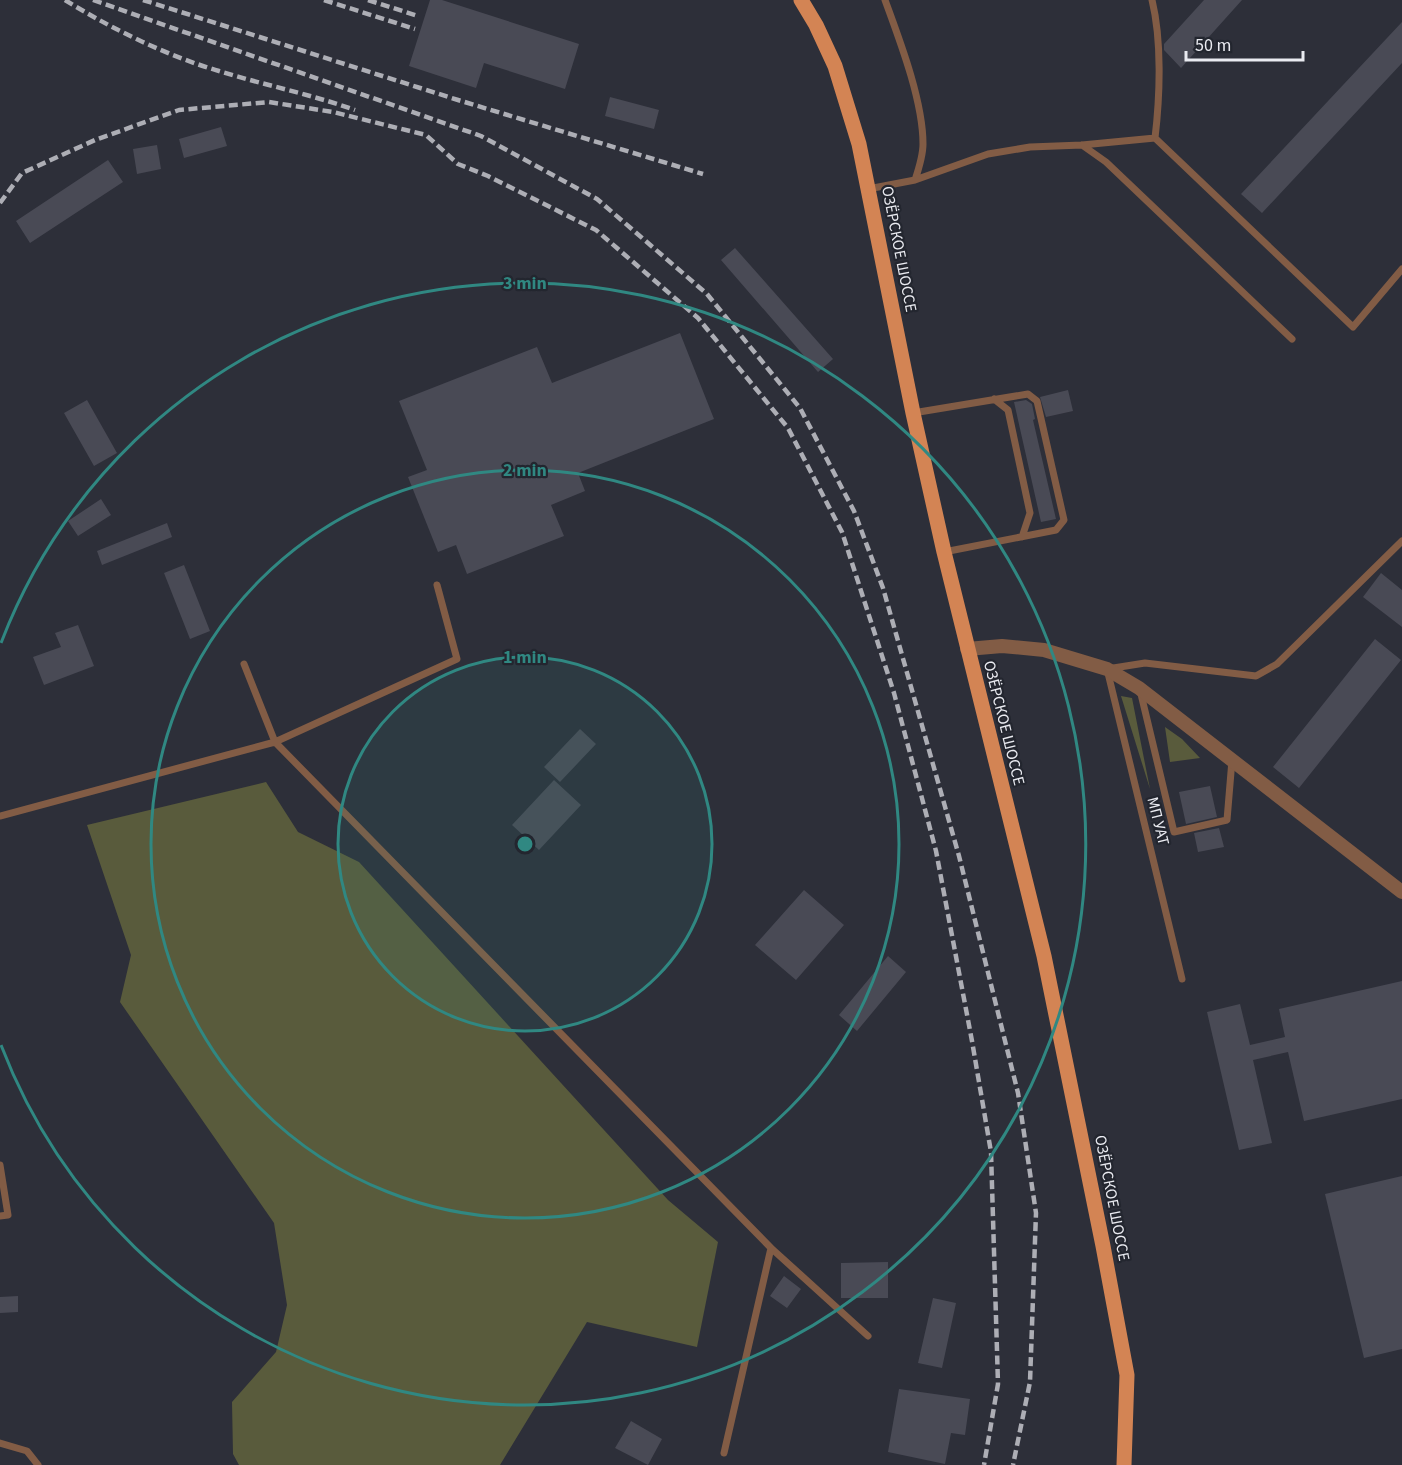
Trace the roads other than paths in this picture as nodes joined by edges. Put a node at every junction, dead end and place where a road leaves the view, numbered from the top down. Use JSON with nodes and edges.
{"nodes":[{"id":1,"x":801,"y":0,"type":"edge"},
{"id":2,"x":885,"y":0,"type":"edge"},
{"id":3,"x":1152,"y":0,"type":"edge"},
{"id":4,"x":1155,"y":138,"type":"junction"},
{"id":5,"x":1082,"y":145,"type":"junction"},
{"id":6,"x":915,"y":180,"type":"junction"},
{"id":7,"x":868,"y":189,"type":"junction"},
{"id":8,"x":1402,"y":269,"type":"edge"},
{"id":9,"x":1292,"y":339,"type":"dead end"},
{"id":10,"x":994,"y":399,"type":"junction"},
{"id":11,"x":913,"y":413,"type":"junction"},
{"id":12,"x":1022,"y":537,"type":"junction"},
{"id":13,"x":1402,"y":541,"type":"edge"},
{"id":14,"x":944,"y":552,"type":"junction"},
{"id":15,"x":437,"y":585,"type":"dead end"},
{"id":16,"x":967,"y":649,"type":"junction"},
{"id":17,"x":244,"y":664,"type":"dead end"},
{"id":18,"x":1107,"y":669,"type":"junction"},
{"id":19,"x":1139,"y":688,"type":"junction"},
{"id":20,"x":275,"y":742,"type":"junction"},
{"id":21,"x":1232,"y":760,"type":"junction"},
{"id":22,"x":0,"y":816,"type":"edge"},
{"id":23,"x":1402,"y":892,"type":"edge"},
{"id":24,"x":1182,"y":979,"type":"dead end"},
{"id":25,"x":0,"y":1165,"type":"edge"},
{"id":26,"x":0,"y":1216,"type":"edge"},
{"id":27,"x":771,"y":1248,"type":"junction"},
{"id":28,"x":868,"y":1336,"type":"dead end"},
{"id":29,"x":0,"y":1443,"type":"edge"},
{"id":30,"x":724,"y":1453,"type":"dead end"},
{"id":31,"x":38,"y":1465,"type":"edge"},
{"id":32,"x":1124,"y":1465,"type":"edge"}],
"edges":[{"from":1,"to":7,"type":"main road","name":"ОЗЁРСКОЕ ШОССЕ"},
{"from":2,"to":6,"type":"lane"},
{"from":3,"to":4,"type":"lane"},
{"from":4,"to":5,"type":"lane"},
{"from":4,"to":8,"type":"lane"},
{"from":5,"to":6,"type":"lane"},
{"from":5,"to":9,"type":"lane"},
{"from":6,"to":7,"type":"lane"},
{"from":7,"to":11,"type":"main road","name":"ОЗЁРСКОЕ ШОССЕ"},
{"from":10,"to":11,"type":"lane"},
{"from":10,"to":12,"type":"lane"},
{"from":10,"to":12,"type":"lane"},
{"from":11,"to":14,"type":"main road","name":"ОЗЁРСКОЕ ШОССЕ"},
{"from":12,"to":14,"type":"lane"},
{"from":13,"to":18,"type":"lane"},
{"from":14,"to":16,"type":"main road","name":"ОЗЁРСКОЕ ШОССЕ"},
{"from":15,"to":20,"type":"lane"},
{"from":16,"to":18,"type":"street"},
{"from":16,"to":32,"type":"main road","name":"ОЗЁРСКОЕ ШОССЕ"},
{"from":17,"to":20,"type":"lane"},
{"from":18,"to":19,"type":"street"},
{"from":18,"to":24,"type":"lane","name":"МП УАТ"},
{"from":19,"to":21,"type":"street"},
{"from":19,"to":21,"type":"lane"},
{"from":20,"to":22,"type":"lane"},
{"from":20,"to":27,"type":"lane"},
{"from":21,"to":23,"type":"street"},
{"from":25,"to":26,"type":"lane"},
{"from":27,"to":28,"type":"lane"},
{"from":27,"to":30,"type":"lane"},
{"from":29,"to":31,"type":"lane"}]}
